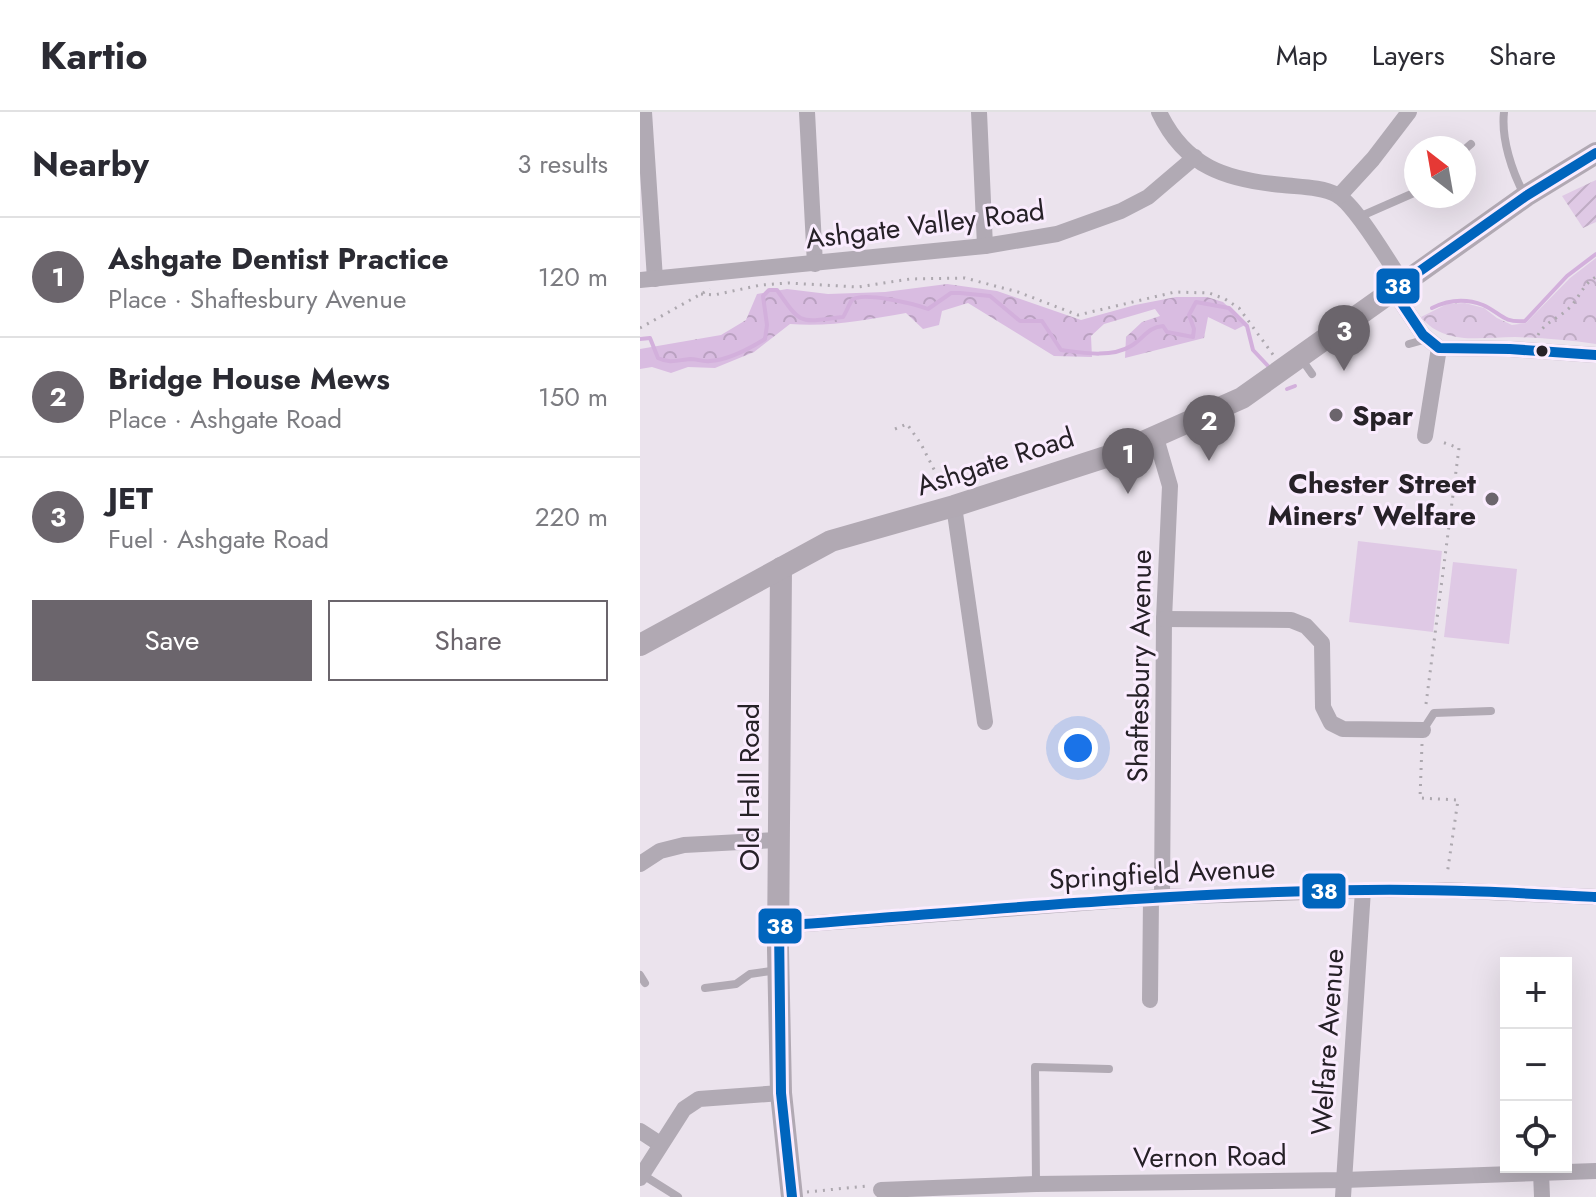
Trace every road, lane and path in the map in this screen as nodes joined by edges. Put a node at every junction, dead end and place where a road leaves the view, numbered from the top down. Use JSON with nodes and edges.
{"nodes":[{"id":1,"x":644,"y":112,"type":"edge"},
{"id":2,"x":807,"y":112,"type":"edge"},
{"id":3,"x":979,"y":112,"type":"edge"},
{"id":4,"x":1159,"y":112,"type":"edge"},
{"id":5,"x":1409,"y":112,"type":"edge"},
{"id":6,"x":1504,"y":112,"type":"edge"},
{"id":7,"x":1596,"y":153,"type":"edge"},
{"id":8,"x":1195,"y":157,"type":"junction"},
{"id":9,"x":1339,"y":196,"type":"junction"},
{"id":10,"x":1526,"y":196,"type":"junction"},
{"id":11,"x":1404,"y":197,"type":"edge"},
{"id":12,"x":1358,"y":217,"type":"junction"},
{"id":13,"x":985,"y":246,"type":"junction"},
{"id":14,"x":815,"y":264,"type":"junction"},
{"id":15,"x":1596,"y":277,"type":"edge"},
{"id":16,"x":648,"y":280,"type":"edge"},
{"id":17,"x":1398,"y":287,"type":"junction"},
{"id":18,"x":1346,"y":324,"type":"junction"},
{"id":19,"x":640,"y":328,"type":"edge"},
{"id":20,"x":1433,"y":343,"type":"junction"},
{"id":21,"x":1358,"y":344,"type":"dead end"},
{"id":22,"x":1409,"y":344,"type":"dead end"},
{"id":23,"x":1536,"y":350,"type":"junction"},
{"id":24,"x":1596,"y":355,"type":"edge"},
{"id":25,"x":1298,"y":366,"type":"junction"},
{"id":26,"x":895,"y":429,"type":"dead end"},
{"id":27,"x":1425,"y":436,"type":"joint"},
{"id":28,"x":1156,"y":438,"type":"junction"},
{"id":29,"x":954,"y":506,"type":"junction"},
{"id":30,"x":781,"y":568,"type":"junction"},
{"id":31,"x":1164,"y":619,"type":"junction"},
{"id":32,"x":640,"y":645,"type":"edge"},
{"id":33,"x":1491,"y":711,"type":"dead end"},
{"id":34,"x":985,"y":722,"type":"dead end"},
{"id":35,"x":1423,"y":730,"type":"junction"},
{"id":36,"x":777,"y":840,"type":"junction"},
{"id":37,"x":640,"y":864,"type":"edge"},
{"id":38,"x":1363,"y":890,"type":"junction"},
{"id":39,"x":1445,"y":890,"type":"junction"},
{"id":40,"x":1156,"y":897,"type":"junction"},
{"id":41,"x":1596,"y":897,"type":"edge"},
{"id":42,"x":779,"y":926,"type":"junction"},
{"id":43,"x":778,"y":970,"type":"junction"},
{"id":44,"x":705,"y":988,"type":"dead end"},
{"id":45,"x":1150,"y":1000,"type":"dead end"},
{"id":46,"x":1109,"y":1069,"type":"dead end"},
{"id":47,"x":781,"y":1093,"type":"junction"},
{"id":48,"x":640,"y":1131,"type":"edge"},
{"id":49,"x":660,"y":1144,"type":"junction"},
{"id":50,"x":1572,"y":1171,"type":"edge"},
{"id":51,"x":1596,"y":1171,"type":"edge"},
{"id":52,"x":1516,"y":1173,"type":"edge"},
{"id":53,"x":1541,"y":1173,"type":"edge"},
{"id":54,"x":641,"y":1176,"type":"edge"},
{"id":55,"x":1344,"y":1180,"type":"junction"},
{"id":56,"x":1036,"y":1184,"type":"junction"},
{"id":57,"x":881,"y":1190,"type":"joint"},
{"id":58,"x":1203,"y":1190,"type":"edge"},
{"id":59,"x":792,"y":1195,"type":"edge"},
{"id":60,"x":678,"y":1197,"type":"edge"},
{"id":61,"x":1343,"y":1197,"type":"edge"},
{"id":62,"x":1542,"y":1197,"type":"edge"}],
"edges":[{"from":1,"to":16,"type":"street"},
{"from":2,"to":14,"type":"street"},
{"from":3,"to":13,"type":"street"},
{"from":4,"to":8,"type":"street"},
{"from":5,"to":9,"type":"street"},
{"from":6,"to":10,"type":"lane"},
{"from":7,"to":10,"type":"street","name":"Ashgate Road"},
{"from":8,"to":9,"type":"street"},
{"from":8,"to":13,"type":"street","name":"Ashgate Valley Road"},
{"from":9,"to":12,"type":"street"},
{"from":10,"to":17,"type":"street","name":"Ashgate Road"},
{"from":11,"to":12,"type":"lane"},
{"from":12,"to":17,"type":"street"},
{"from":13,"to":14,"type":"street","name":"Ashgate Valley Road"},
{"from":14,"to":16,"type":"street","name":"Ashgate Valley Road"},
{"from":15,"to":23,"type":"path"},
{"from":17,"to":18,"type":"street","name":"Ashgate Road"},
{"from":17,"to":20,"type":"street"},
{"from":18,"to":21,"type":"lane"},
{"from":18,"to":25,"type":"street","name":"Ashgate Road"},
{"from":19,"to":25,"type":"path"},
{"from":20,"to":22,"type":"lane"},
{"from":20,"to":23,"type":"street"},
{"from":20,"to":27,"type":"street"},
{"from":23,"to":24,"type":"street"},
{"from":25,"to":28,"type":"street","name":"Ashgate Road"},
{"from":26,"to":29,"type":"path"},
{"from":27,"to":35,"type":"path"},
{"from":28,"to":29,"type":"street","name":"Ashgate Road"},
{"from":28,"to":31,"type":"street","name":"Shaftesbury Avenue"},
{"from":29,"to":30,"type":"street","name":"Ashgate Road"},
{"from":29,"to":34,"type":"street"},
{"from":30,"to":32,"type":"street","name":"Ashgate Road"},
{"from":30,"to":36,"type":"street","name":"Old Hall Road"},
{"from":31,"to":35,"type":"street"},
{"from":31,"to":40,"type":"street","name":"Shaftesbury Avenue"},
{"from":33,"to":35,"type":"lane"},
{"from":35,"to":39,"type":"path"},
{"from":36,"to":37,"type":"street"},
{"from":36,"to":42,"type":"street","name":"Old Hall Road"},
{"from":38,"to":39,"type":"street","name":"Springfield Avenue"},
{"from":38,"to":40,"type":"street","name":"Springfield Avenue"},
{"from":38,"to":55,"type":"street","name":"Welfare Avenue"},
{"from":39,"to":41,"type":"street","name":"Springfield Avenue"},
{"from":40,"to":42,"type":"street","name":"Springfield Avenue"},
{"from":40,"to":45,"type":"street","name":"Shaftesbury Avenue"},
{"from":42,"to":43,"type":"street","name":"Old Hall Road"},
{"from":43,"to":44,"type":"lane"},
{"from":43,"to":47,"type":"street","name":"Old Hall Road"},
{"from":46,"to":56,"type":"lane"},
{"from":47,"to":49,"type":"street"},
{"from":47,"to":59,"type":"street","name":"Old Hall Road"},
{"from":48,"to":49,"type":"street"},
{"from":49,"to":54,"type":"street"},
{"from":50,"to":51,"type":"street","name":"Vernon Road"},
{"from":52,"to":55,"type":"street","name":"Vernon Road"},
{"from":53,"to":62,"type":"street"},
{"from":54,"to":60,"type":"lane"},
{"from":55,"to":58,"type":"street","name":"Vernon Road"},
{"from":55,"to":61,"type":"street","name":"Welfare Avenue"},
{"from":56,"to":57,"type":"street","name":"Vernon Road"},
{"from":56,"to":58,"type":"street","name":"Vernon Road"},
{"from":57,"to":59,"type":"path"}]}
